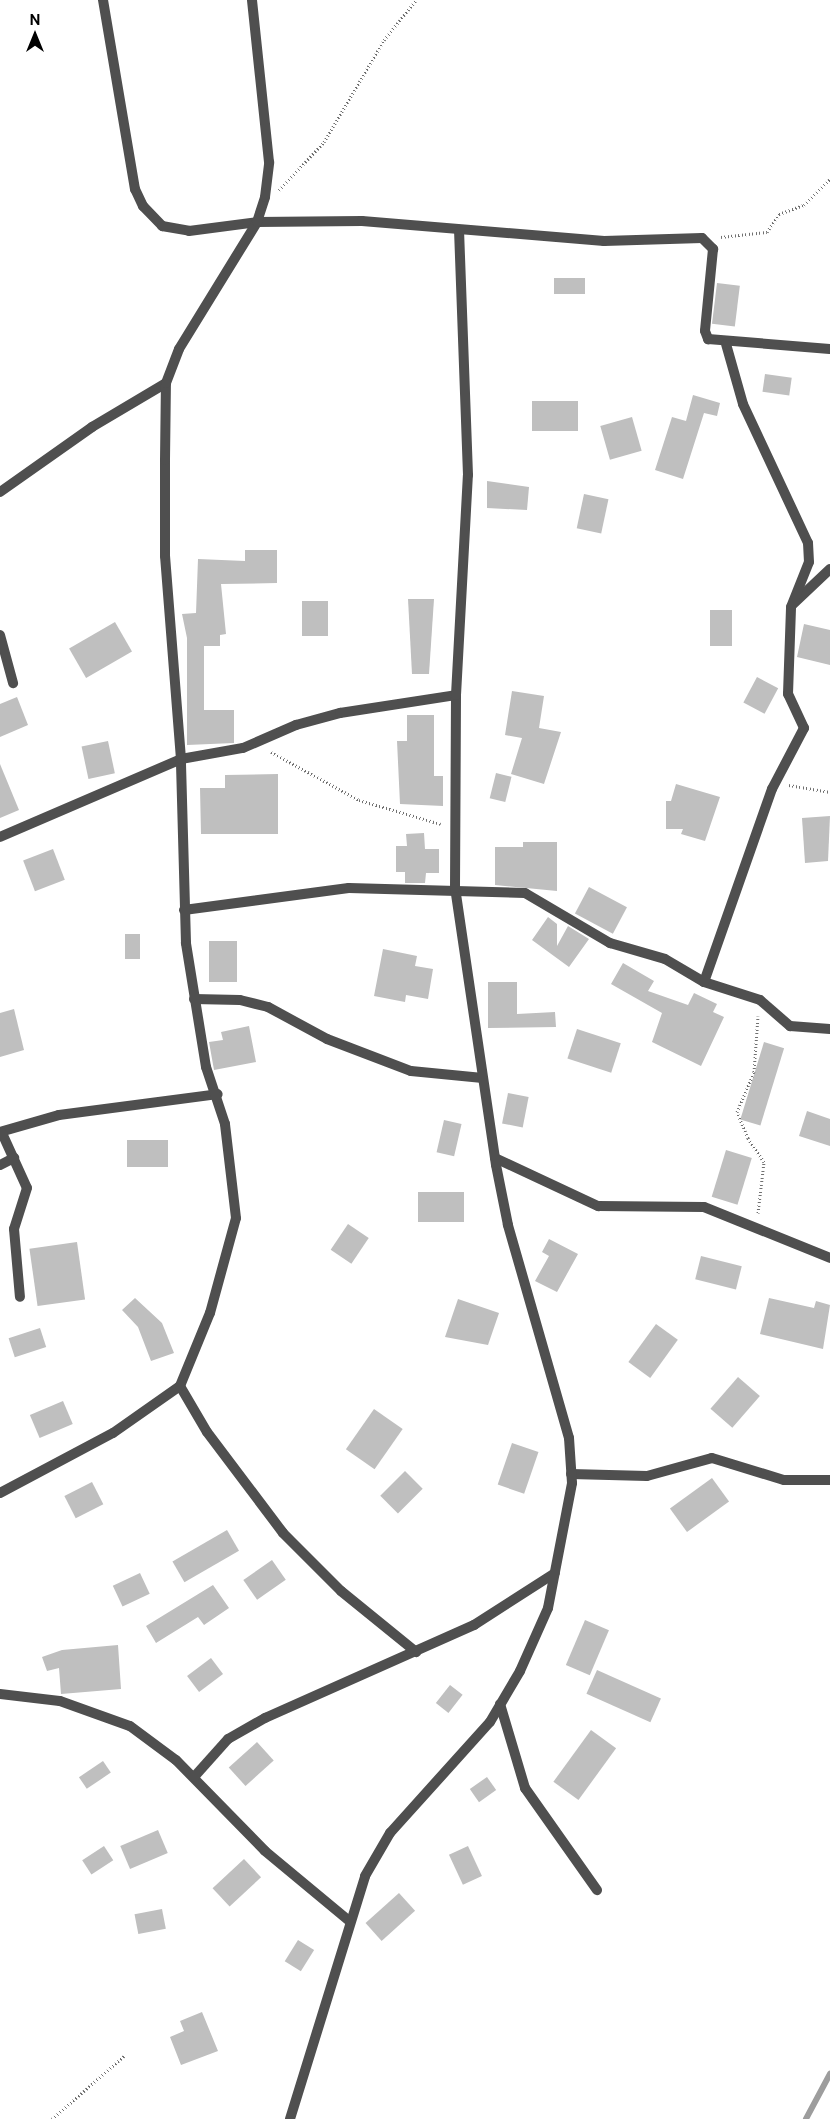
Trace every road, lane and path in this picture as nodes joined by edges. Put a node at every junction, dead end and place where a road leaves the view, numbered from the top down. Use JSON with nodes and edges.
{"nodes":[{"id":1,"x":103,"y":0,"type":"edge"},
{"id":2,"x":252,"y":0,"type":"edge"},
{"id":3,"x":416,"y":0,"type":"edge"},
{"id":4,"x":830,"y":179,"type":"edge"},
{"id":5,"x":265,"y":197,"type":"junction"},
{"id":6,"x":257,"y":222,"type":"junction"},
{"id":7,"x":459,"y":231,"type":"junction"},
{"id":8,"x":702,"y":238,"type":"junction"},
{"id":9,"x":726,"y":344,"type":"junction"},
{"id":10,"x":830,"y":349,"type":"edge"},
{"id":11,"x":166,"y":383,"type":"junction"},
{"id":12,"x":0,"y":492,"type":"edge"},
{"id":13,"x":830,"y":569,"type":"edge"},
{"id":14,"x":791,"y":607,"type":"junction"},
{"id":15,"x":0,"y":635,"type":"edge"},
{"id":16,"x":13,"y":683,"type":"dead end"},
{"id":17,"x":456,"y":695,"type":"junction"},
{"id":18,"x":243,"y":748,"type":"junction"},
{"id":19,"x":181,"y":759,"type":"junction"},
{"id":20,"x":776,"y":780,"type":"junction"},
{"id":21,"x":830,"y":792,"type":"edge"},
{"id":22,"x":455,"y":827,"type":"junction"},
{"id":23,"x":0,"y":837,"type":"edge"},
{"id":24,"x":455,"y":888,"type":"junction"},
{"id":25,"x":184,"y":910,"type":"junction"},
{"id":26,"x":704,"y":982,"type":"junction"},
{"id":27,"x":194,"y":999,"type":"junction"},
{"id":28,"x":760,"y":1000,"type":"junction"},
{"id":29,"x":830,"y":1029,"type":"edge"},
{"id":30,"x":483,"y":1078,"type":"junction"},
{"id":31,"x":218,"y":1094,"type":"junction"},
{"id":32,"x":1,"y":1133,"type":"edge"},
{"id":33,"x":14,"y":1158,"type":"junction"},
{"id":34,"x":495,"y":1158,"type":"junction"},
{"id":35,"x":0,"y":1164,"type":"edge"},
{"id":36,"x":755,"y":1229,"type":"junction"},
{"id":37,"x":830,"y":1258,"type":"edge"},
{"id":38,"x":20,"y":1297,"type":"dead end"},
{"id":39,"x":180,"y":1386,"type":"junction"},
{"id":40,"x":571,"y":1474,"type":"junction"},
{"id":41,"x":830,"y":1480,"type":"edge"},
{"id":42,"x":0,"y":1493,"type":"edge"},
{"id":43,"x":555,"y":1573,"type":"junction"},
{"id":44,"x":416,"y":1652,"type":"junction"},
{"id":45,"x":0,"y":1694,"type":"edge"},
{"id":46,"x":500,"y":1704,"type":"junction"},
{"id":47,"x":194,"y":1777,"type":"junction"},
{"id":48,"x":597,"y":1890,"type":"dead end"},
{"id":49,"x":348,"y":1920,"type":"junction"},
{"id":50,"x":125,"y":2055,"type":"dead end"},
{"id":51,"x":52,"y":2119,"type":"edge"},
{"id":52,"x":290,"y":2119,"type":"edge"}],
"edges":[{"from":1,"to":6,"type":"street"},
{"from":2,"to":5,"type":"street"},
{"from":3,"to":5,"type":"path"},
{"from":4,"to":8,"type":"path"},
{"from":5,"to":6,"type":"street"},
{"from":6,"to":7,"type":"street"},
{"from":6,"to":11,"type":"street"},
{"from":7,"to":8,"type":"street"},
{"from":7,"to":17,"type":"street"},
{"from":8,"to":9,"type":"street"},
{"from":9,"to":10,"type":"street"},
{"from":9,"to":14,"type":"street"},
{"from":11,"to":12,"type":"street"},
{"from":11,"to":19,"type":"street"},
{"from":13,"to":14,"type":"street"},
{"from":14,"to":20,"type":"street"},
{"from":15,"to":16,"type":"street"},
{"from":17,"to":18,"type":"street"},
{"from":17,"to":22,"type":"street"},
{"from":18,"to":19,"type":"street"},
{"from":18,"to":22,"type":"path"},
{"from":19,"to":23,"type":"street"},
{"from":19,"to":25,"type":"street"},
{"from":20,"to":21,"type":"path"},
{"from":20,"to":26,"type":"street"},
{"from":22,"to":24,"type":"street"},
{"from":24,"to":25,"type":"street"},
{"from":24,"to":26,"type":"street"},
{"from":24,"to":30,"type":"street"},
{"from":25,"to":27,"type":"street"},
{"from":26,"to":28,"type":"street"},
{"from":27,"to":30,"type":"street"},
{"from":27,"to":31,"type":"street"},
{"from":28,"to":29,"type":"street"},
{"from":28,"to":36,"type":"path"},
{"from":30,"to":34,"type":"street"},
{"from":31,"to":32,"type":"street"},
{"from":31,"to":39,"type":"street"},
{"from":32,"to":33,"type":"street"},
{"from":33,"to":35,"type":"street"},
{"from":33,"to":38,"type":"street"},
{"from":34,"to":36,"type":"street"},
{"from":34,"to":40,"type":"street"},
{"from":36,"to":37,"type":"street"},
{"from":39,"to":42,"type":"street"},
{"from":39,"to":44,"type":"street"},
{"from":40,"to":41,"type":"street"},
{"from":40,"to":43,"type":"street"},
{"from":43,"to":44,"type":"street"},
{"from":43,"to":46,"type":"street"},
{"from":44,"to":47,"type":"street"},
{"from":45,"to":47,"type":"street"},
{"from":46,"to":48,"type":"street"},
{"from":46,"to":49,"type":"street"},
{"from":47,"to":49,"type":"street"},
{"from":49,"to":52,"type":"street"},
{"from":50,"to":51,"type":"path"}]}
